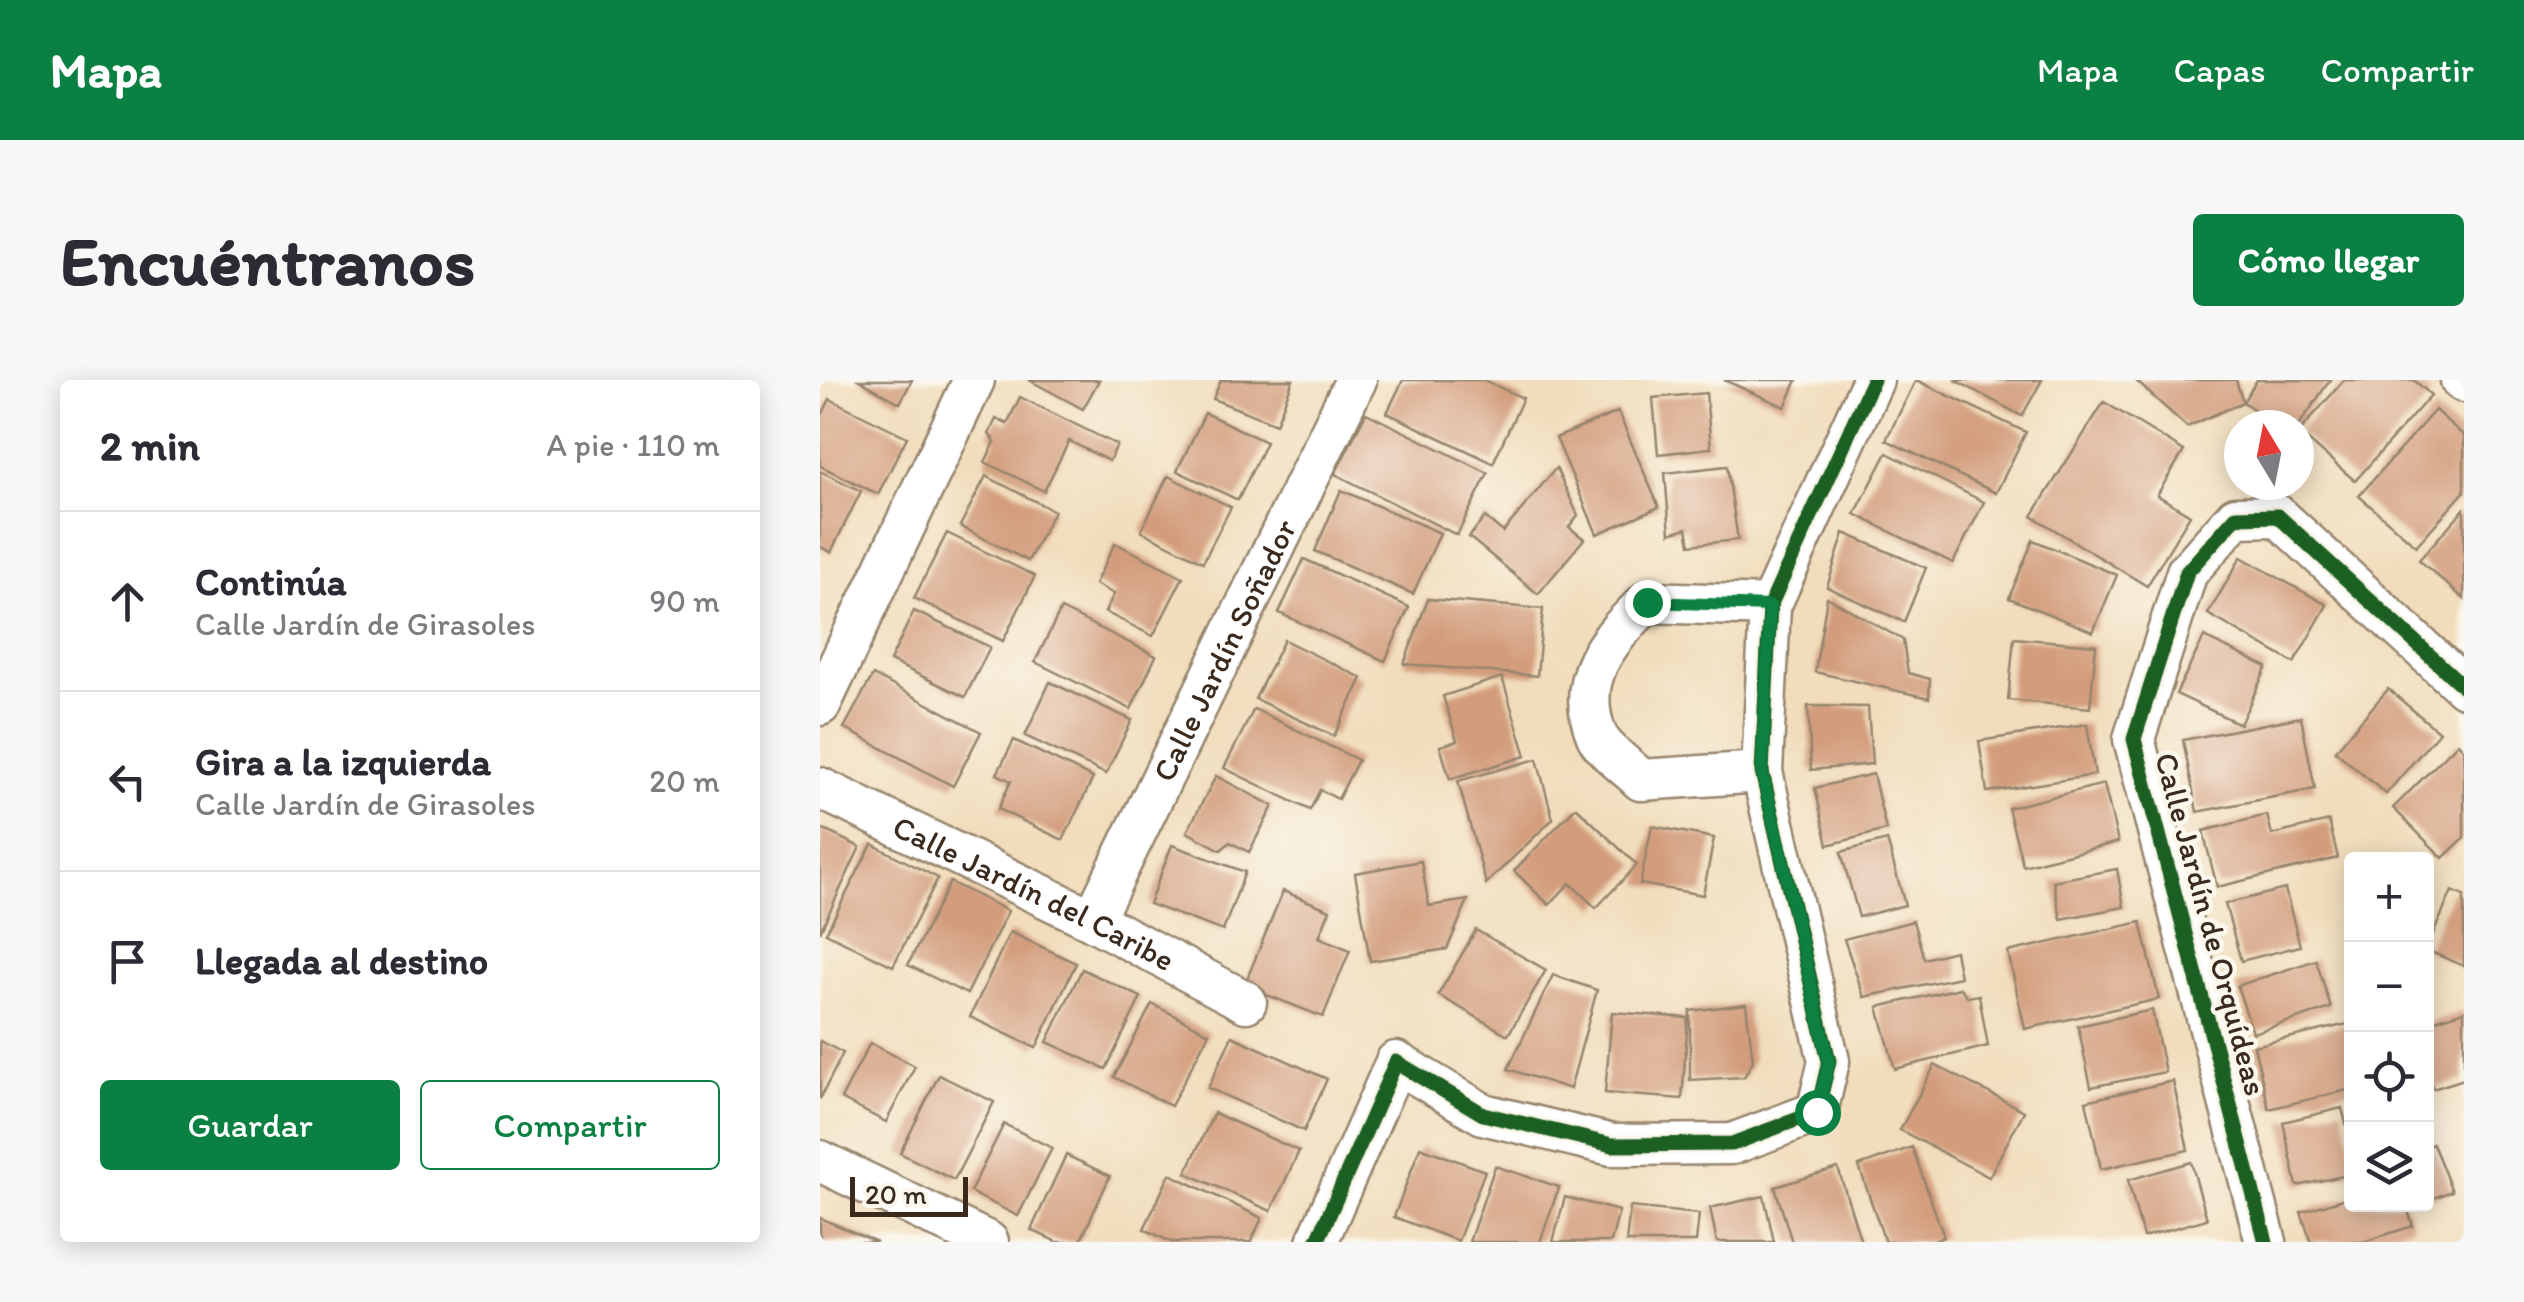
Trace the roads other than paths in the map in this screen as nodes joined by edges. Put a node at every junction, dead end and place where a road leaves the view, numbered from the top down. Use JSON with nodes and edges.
{"nodes":[{"id":1,"x":974,"y":380,"type":"edge"},
{"id":2,"x":1356,"y":380,"type":"edge"},
{"id":3,"x":1873,"y":380,"type":"edge"},
{"id":4,"x":1770,"y":606,"type":"junction"},
{"id":5,"x":2464,"y":687,"type":"edge"},
{"id":6,"x":820,"y":705,"type":"edge"},
{"id":7,"x":1762,"y":772,"type":"junction"},
{"id":8,"x":820,"y":788,"type":"edge"},
{"id":9,"x":1093,"y":920,"type":"junction"},
{"id":10,"x":1246,"y":1002,"type":"dead end"},
{"id":11,"x":820,"y":1160,"type":"edge"},
{"id":12,"x":933,"y":1230,"type":"edge"},
{"id":13,"x":988,"y":1242,"type":"edge"},
{"id":14,"x":1316,"y":1242,"type":"edge"},
{"id":15,"x":2266,"y":1242,"type":"edge"}],
"edges":[{"from":1,"to":6,"type":"street"},
{"from":2,"to":9,"type":"street","name":"Calle Jardín Soñador"},
{"from":3,"to":4,"type":"street"},
{"from":4,"to":7,"type":"street"},
{"from":4,"to":7,"type":"street"},
{"from":5,"to":15,"type":"street","name":"Calle Jardín de Orquídeas"},
{"from":7,"to":14,"type":"street"},
{"from":8,"to":9,"type":"street","name":"Calle Jardín del Caribe"},
{"from":9,"to":10,"type":"street","name":"Calle Jardín del Caribe"},
{"from":11,"to":12,"type":"street"},
{"from":12,"to":13,"type":"street"}]}
